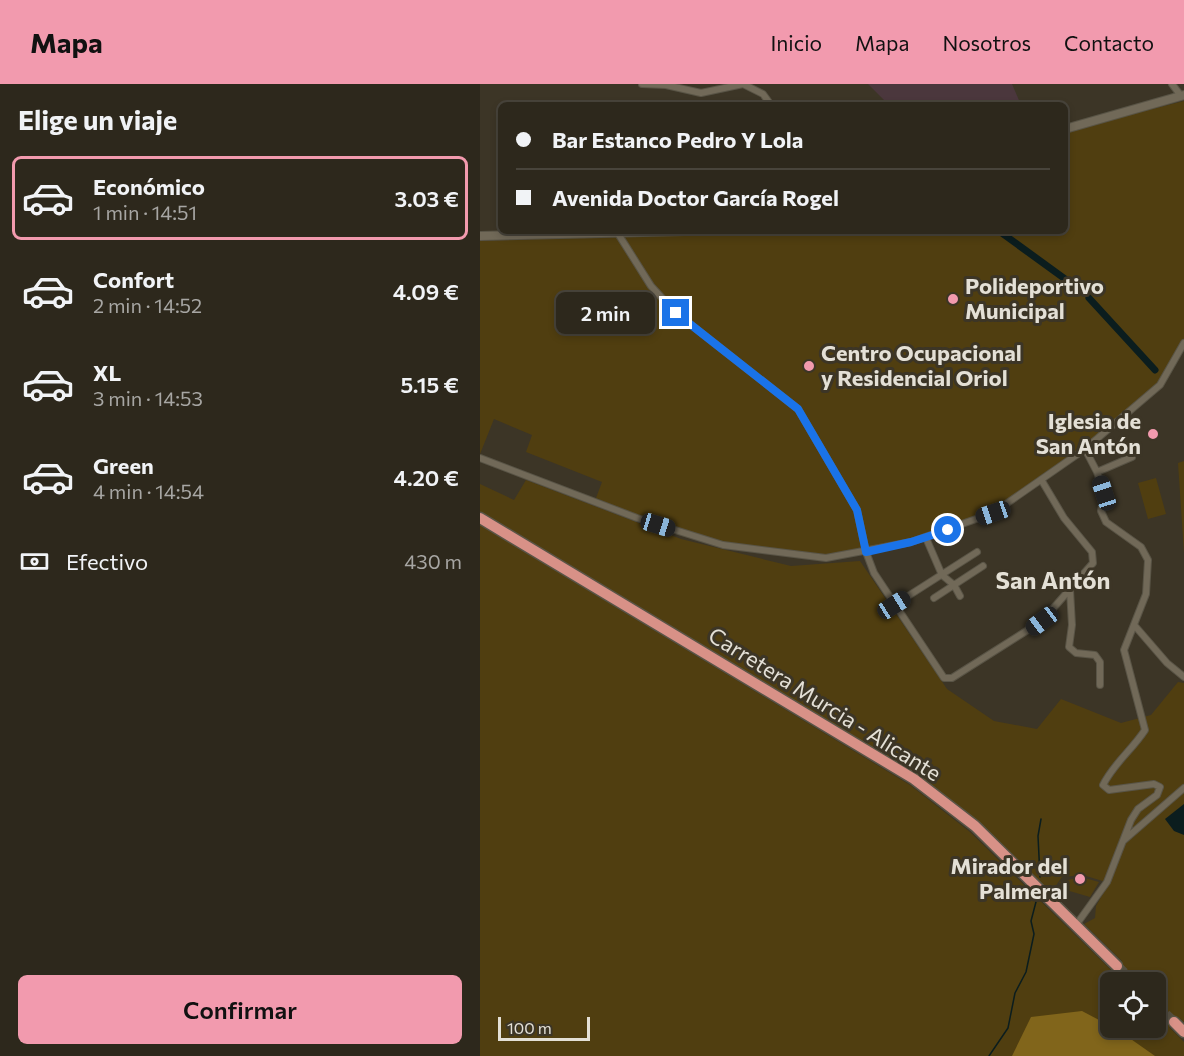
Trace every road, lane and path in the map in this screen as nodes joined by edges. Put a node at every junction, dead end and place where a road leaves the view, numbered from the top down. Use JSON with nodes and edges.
{"nodes":[{"id":1,"x":642,"y":84,"type":"edge"},
{"id":2,"x":1172,"y":84,"type":"edge"},
{"id":3,"x":1182,"y":95,"type":"edge"},
{"id":4,"x":769,"y":102,"type":"edge"},
{"id":5,"x":1068,"y":128,"type":"edge"},
{"id":6,"x":548,"y":234,"type":"edge"},
{"id":7,"x":618,"y":234,"type":"edge"},
{"id":8,"x":480,"y":236,"type":"edge"},
{"id":9,"x":1184,"y":343,"type":"edge"},
{"id":10,"x":1085,"y":449,"type":"junction"},
{"id":11,"x":1132,"y":457,"type":"dead end"},
{"id":12,"x":480,"y":458,"type":"edge"},
{"id":13,"x":1097,"y":472,"type":"junction"},
{"id":14,"x":1042,"y":481,"type":"junction"},
{"id":15,"x":480,"y":518,"type":"edge"},
{"id":16,"x":926,"y":538,"type":"junction"},
{"id":17,"x":866,"y":552,"type":"junction"},
{"id":18,"x":977,"y":552,"type":"dead end"},
{"id":19,"x":983,"y":566,"type":"dead end"},
{"id":20,"x":942,"y":575,"type":"junction"},
{"id":21,"x":954,"y":585,"type":"junction"},
{"id":22,"x":1070,"y":590,"type":"junction"},
{"id":23,"x":960,"y":596,"type":"dead end"},
{"id":24,"x":934,"y":597,"type":"dead end"},
{"id":25,"x":894,"y":605,"type":"junction"},
{"id":26,"x":1135,"y":626,"type":"junction"},
{"id":27,"x":1184,"y":677,"type":"edge"},
{"id":28,"x":1100,"y":685,"type":"dead end"},
{"id":29,"x":1184,"y":788,"type":"edge"},
{"id":30,"x":1123,"y":842,"type":"junction"},
{"id":31,"x":1076,"y":925,"type":"junction"},
{"id":32,"x":1117,"y":966,"type":"tunnel mouth"},
{"id":33,"x":1174,"y":1022,"type":"tunnel mouth"},
{"id":34,"x":1184,"y":1032,"type":"edge"}],
"edges":[{"from":1,"to":4,"type":"street"},
{"from":2,"to":3,"type":"street"},
{"from":3,"to":5,"type":"street"},
{"from":6,"to":8,"type":"street"},
{"from":7,"to":17,"type":"street"},
{"from":9,"to":10,"type":"street"},
{"from":10,"to":13,"type":"street"},
{"from":10,"to":14,"type":"street"},
{"from":11,"to":13,"type":"street"},
{"from":12,"to":17,"type":"street"},
{"from":13,"to":26,"type":"street"},
{"from":14,"to":16,"type":"street"},
{"from":14,"to":22,"type":"street"},
{"from":15,"to":31,"type":"highway","name":"Carretera Murcia - Alicante"},
{"from":16,"to":17,"type":"street"},
{"from":16,"to":20,"type":"street"},
{"from":17,"to":25,"type":"street"},
{"from":18,"to":20,"type":"street"},
{"from":19,"to":21,"type":"street"},
{"from":20,"to":21,"type":"street"},
{"from":20,"to":25,"type":"street"},
{"from":21,"to":23,"type":"street"},
{"from":21,"to":24,"type":"street"},
{"from":22,"to":25,"type":"street"},
{"from":22,"to":28,"type":"street"},
{"from":26,"to":27,"type":"street"},
{"from":26,"to":30,"type":"street"},
{"from":29,"to":30,"type":"street"},
{"from":30,"to":31,"type":"street"},
{"from":31,"to":32,"type":"highway","name":"Carretera Murcia - Alicante"},
{"from":33,"to":34,"type":"highway"}]}
